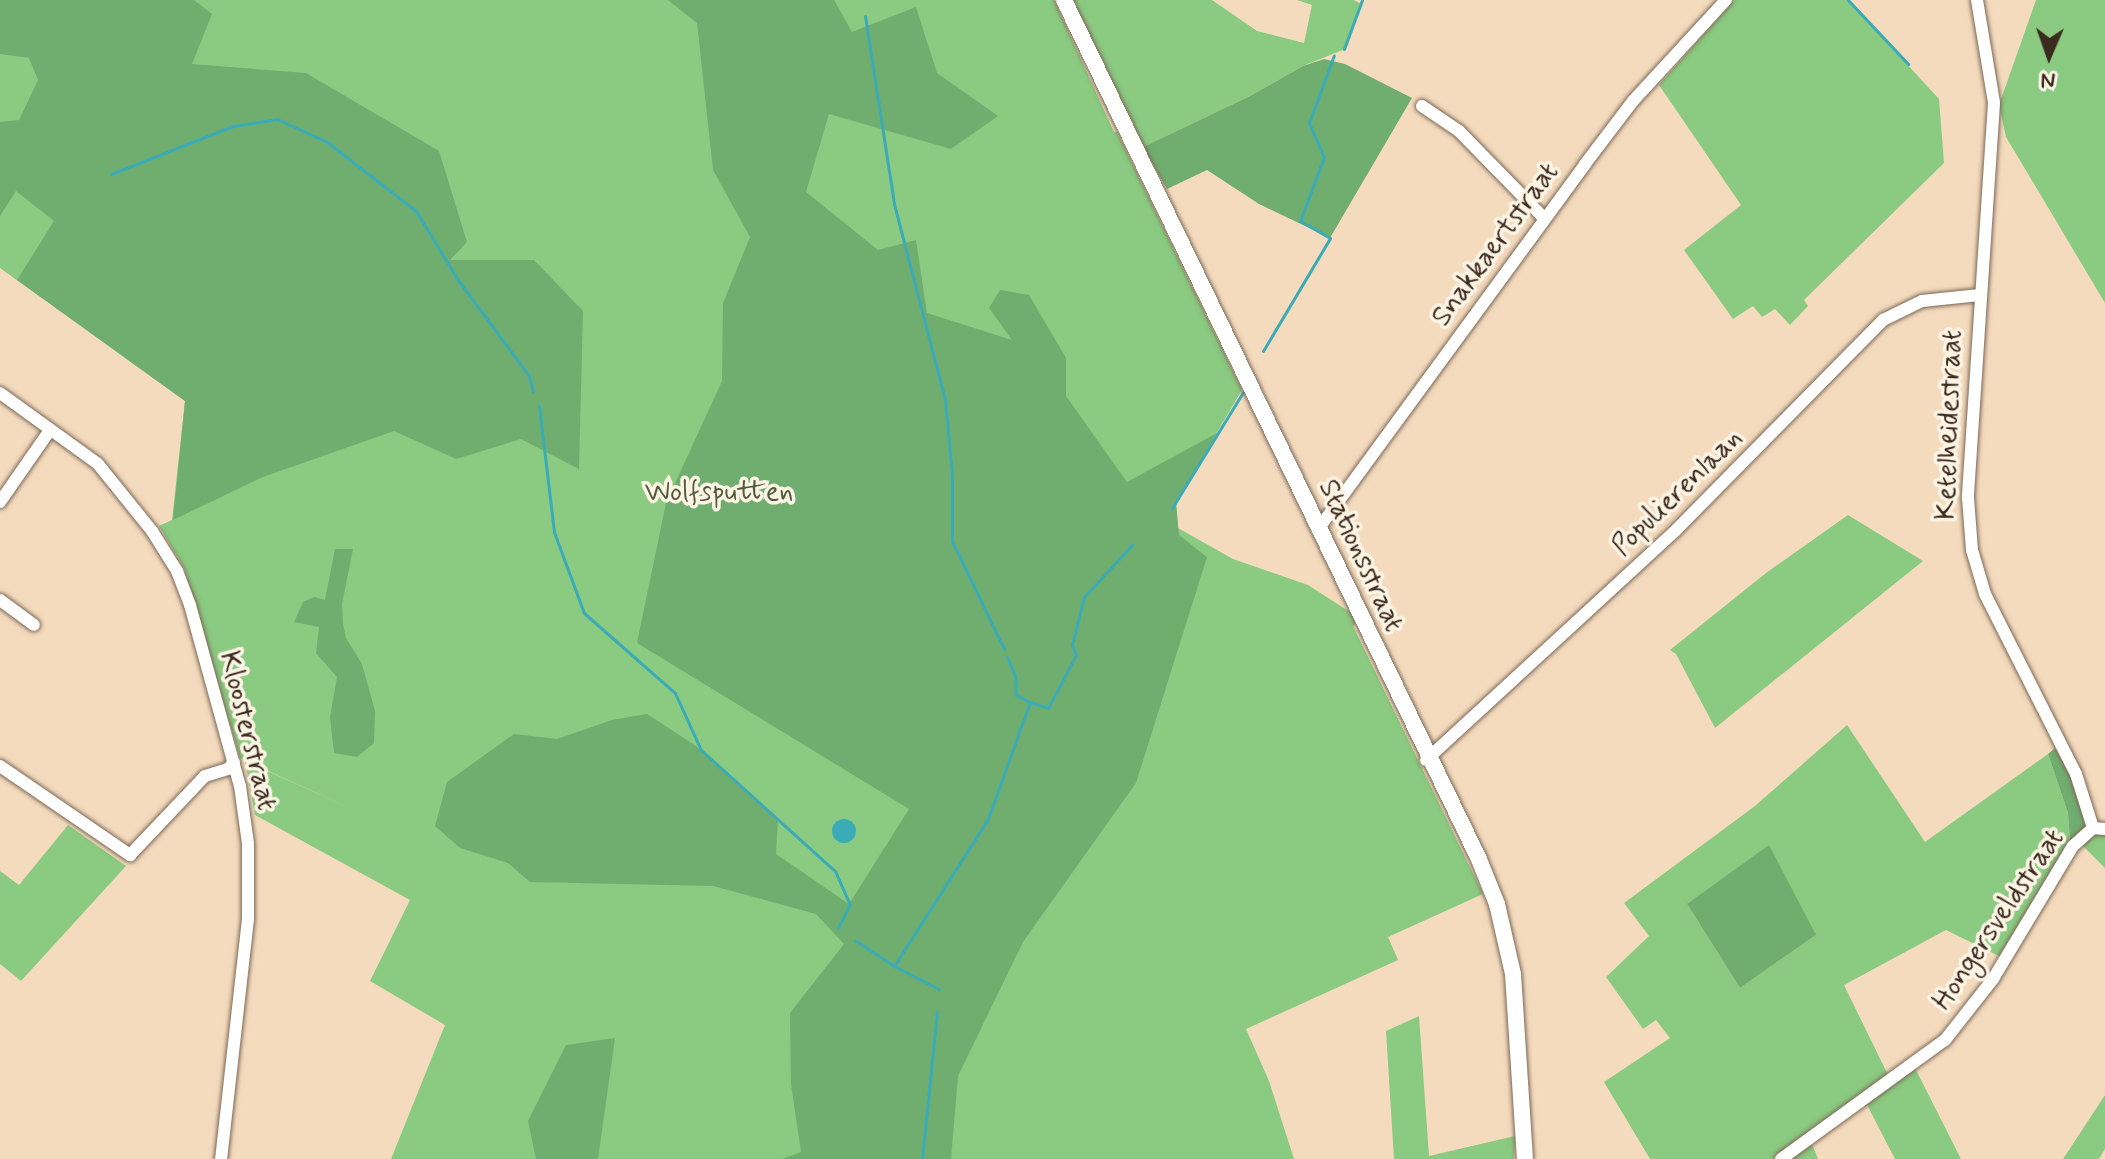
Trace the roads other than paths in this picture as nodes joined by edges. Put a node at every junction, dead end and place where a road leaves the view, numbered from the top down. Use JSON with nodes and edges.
{"nodes":[{"id":1,"x":1064,"y":0,"type":"edge"},
{"id":2,"x":1726,"y":0,"type":"edge"},
{"id":3,"x":1977,"y":0,"type":"edge"},
{"id":4,"x":1422,"y":106,"type":"dead end"},
{"id":5,"x":1545,"y":219,"type":"junction"},
{"id":6,"x":1980,"y":295,"type":"junction"},
{"id":7,"x":0,"y":393,"type":"edge"},
{"id":8,"x":50,"y":430,"type":"junction"},
{"id":9,"x":0,"y":502,"type":"edge"},
{"id":10,"x":1319,"y":528,"type":"junction"},
{"id":11,"x":0,"y":600,"type":"edge"},
{"id":12,"x":34,"y":625,"type":"dead end"},
{"id":13,"x":1426,"y":760,"type":"junction"},
{"id":14,"x":234,"y":762,"type":"junction"},
{"id":15,"x":0,"y":766,"type":"edge"},
{"id":16,"x":2099,"y":828,"type":"edge"},
{"id":17,"x":221,"y":1159,"type":"edge"},
{"id":18,"x":1525,"y":1159,"type":"edge"},
{"id":19,"x":1781,"y":1159,"type":"edge"}],
"edges":[{"from":1,"to":10,"type":"street","name":"Stationsstraat"},
{"from":2,"to":5,"type":"street","name":"Snakkaertstraat"},
{"from":3,"to":6,"type":"street","name":"Ketelheidestraat"},
{"from":4,"to":5,"type":"street"},
{"from":5,"to":10,"type":"street","name":"Snakkaertstraat"},
{"from":6,"to":13,"type":"street","name":"Populierenlaan"},
{"from":6,"to":16,"type":"street","name":"Ketelheidestraat"},
{"from":7,"to":8,"type":"street","name":"Kloosterstraat"},
{"from":8,"to":9,"type":"street"},
{"from":8,"to":14,"type":"street","name":"Kloosterstraat"},
{"from":10,"to":13,"type":"street","name":"Stationsstraat"},
{"from":11,"to":12,"type":"street"},
{"from":13,"to":18,"type":"street","name":"Stationsstraat"},
{"from":14,"to":15,"type":"street"},
{"from":14,"to":17,"type":"street","name":"Kloosterstraat"},
{"from":16,"to":19,"type":"street","name":"Hongersveldstraat"}]}
